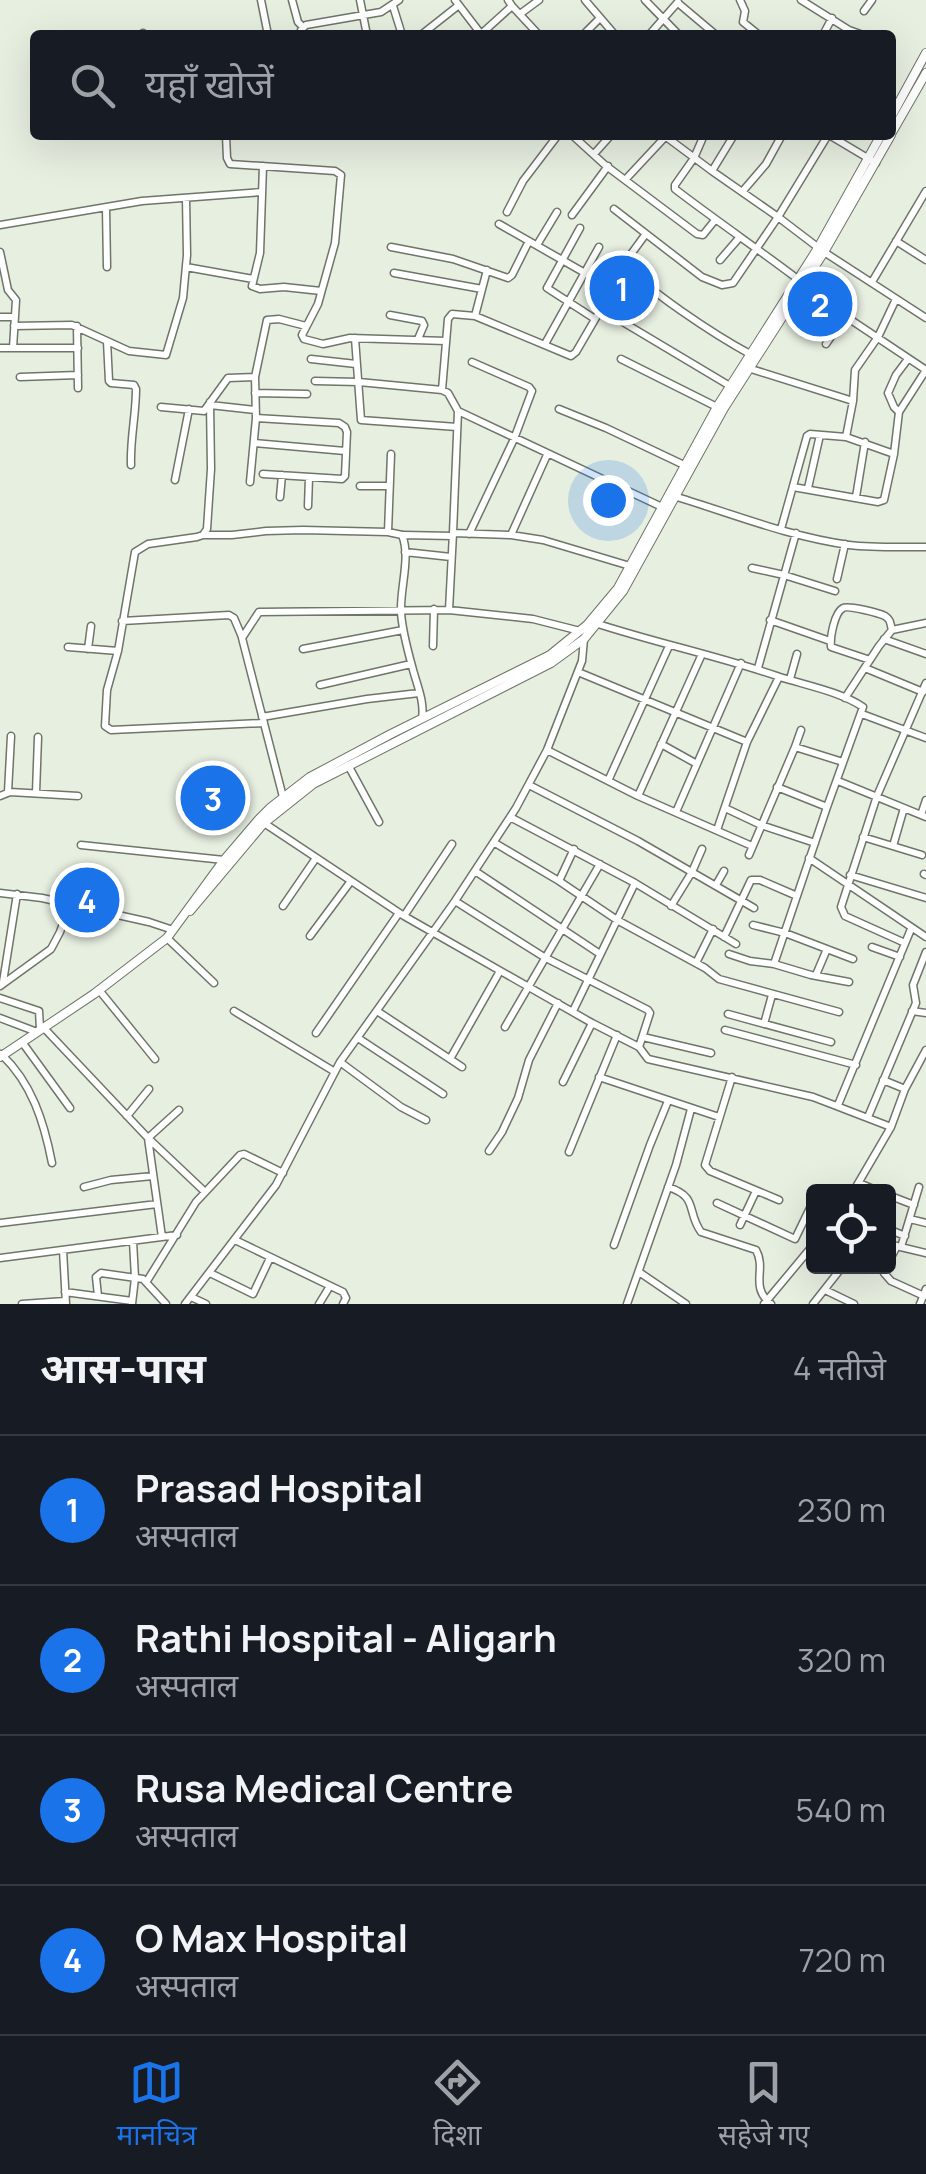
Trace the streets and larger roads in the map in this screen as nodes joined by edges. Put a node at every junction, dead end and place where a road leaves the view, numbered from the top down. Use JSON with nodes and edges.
{"nodes":[{"id":1,"x":260,"y":0,"type":"edge"},
{"id":2,"x":292,"y":0,"type":"edge"},
{"id":3,"x":360,"y":0,"type":"edge"},
{"id":4,"x":539,"y":0,"type":"edge"},
{"id":5,"x":585,"y":0,"type":"edge"},
{"id":6,"x":645,"y":0,"type":"edge"},
{"id":7,"x":740,"y":0,"type":"edge"},
{"id":8,"x":802,"y":0,"type":"edge"},
{"id":9,"x":872,"y":0,"type":"edge"},
{"id":10,"x":679,"y":1,"type":"edge"},
{"id":11,"x":457,"y":2,"type":"edge"},
{"id":12,"x":396,"y":3,"type":"edge"},
{"id":13,"x":510,"y":3,"type":"edge"},
{"id":14,"x":864,"y":11,"type":"dead end"},
{"id":15,"x":520,"y":14,"type":"junction"},
{"id":16,"x":363,"y":16,"type":"junction"},
{"id":17,"x":600,"y":18,"type":"junction"},
{"id":18,"x":832,"y":18,"type":"junction"},
{"id":19,"x":664,"y":20,"type":"junction"},
{"id":20,"x":267,"y":30,"type":"edge"},
{"id":21,"x":300,"y":30,"type":"edge"},
{"id":22,"x":302,"y":30,"type":"edge"},
{"id":23,"x":366,"y":30,"type":"edge"},
{"id":24,"x":401,"y":30,"type":"edge"},
{"id":25,"x":426,"y":30,"type":"edge"},
{"id":26,"x":477,"y":30,"type":"edge"},
{"id":27,"x":486,"y":30,"type":"edge"},
{"id":28,"x":534,"y":30,"type":"edge"},
{"id":29,"x":588,"y":30,"type":"edge"},
{"id":30,"x":611,"y":30,"type":"edge"},
{"id":31,"x":655,"y":30,"type":"edge"},
{"id":32,"x":675,"y":30,"type":"edge"},
{"id":33,"x":711,"y":30,"type":"edge"},
{"id":34,"x":752,"y":30,"type":"edge"},
{"id":35,"x":826,"y":30,"type":"edge"},
{"id":36,"x":848,"y":30,"type":"edge"},
{"id":37,"x":926,"y":53,"type":"edge"},
{"id":38,"x":926,"y":73,"type":"edge"},
{"id":39,"x":916,"y":91,"type":"junction"},
{"id":40,"x":926,"y":96,"type":"edge"},
{"id":41,"x":896,"y":107,"type":"edge"},
{"id":42,"x":896,"y":126,"type":"edge"},
{"id":43,"x":227,"y":140,"type":"edge"},
{"id":44,"x":554,"y":140,"type":"edge"},
{"id":45,"x":578,"y":140,"type":"edge"},
{"id":46,"x":607,"y":140,"type":"edge"},
{"id":47,"x":662,"y":140,"type":"edge"},
{"id":48,"x":671,"y":140,"type":"edge"},
{"id":49,"x":702,"y":140,"type":"edge"},
{"id":50,"x":728,"y":140,"type":"edge"},
{"id":51,"x":779,"y":140,"type":"edge"},
{"id":52,"x":825,"y":140,"type":"edge"},
{"id":53,"x":836,"y":140,"type":"edge"},
{"id":54,"x":879,"y":140,"type":"edge"},
{"id":55,"x":887,"y":140,"type":"edge"},
{"id":56,"x":594,"y":154,"type":"junction"},
{"id":57,"x":694,"y":158,"type":"junction"},
{"id":58,"x":872,"y":161,"type":"junction"},
{"id":59,"x":263,"y":166,"type":"junction"},
{"id":60,"x":608,"y":166,"type":"junction"},
{"id":61,"x":712,"y":171,"type":"junction"},
{"id":62,"x":625,"y":180,"type":"junction"},
{"id":63,"x":926,"y":191,"type":"edge"},
{"id":64,"x":262,"y":192,"type":"junction"},
{"id":65,"x":742,"y":192,"type":"junction"},
{"id":66,"x":186,"y":198,"type":"junction"},
{"id":67,"x":106,"y":207,"type":"junction"},
{"id":68,"x":614,"y":209,"type":"dead end"},
{"id":69,"x":507,"y":212,"type":"dead end"},
{"id":70,"x":557,"y":212,"type":"dead end"},
{"id":71,"x":572,"y":216,"type":"dead end"},
{"id":72,"x":778,"y":216,"type":"junction"},
{"id":73,"x":715,"y":220,"type":"junction"},
{"id":74,"x":500,"y":224,"type":"dead end"},
{"id":75,"x":0,"y":225,"type":"edge"},
{"id":76,"x":580,"y":228,"type":"dead end"},
{"id":77,"x":645,"y":235,"type":"junction"},
{"id":78,"x":739,"y":238,"type":"junction"},
{"id":79,"x":896,"y":241,"type":"junction"},
{"id":80,"x":533,"y":243,"type":"junction"},
{"id":81,"x":390,"y":246,"type":"dead end"},
{"id":82,"x":600,"y":247,"type":"dead end"},
{"id":83,"x":756,"y":250,"type":"junction"},
{"id":84,"x":820,"y":250,"type":"junction"},
{"id":85,"x":0,"y":252,"type":"edge"},
{"id":86,"x":562,"y":260,"type":"junction"},
{"id":87,"x":720,"y":260,"type":"dead end"},
{"id":88,"x":926,"y":260,"type":"edge"},
{"id":89,"x":107,"y":267,"type":"dead end"},
{"id":90,"x":186,"y":267,"type":"junction"},
{"id":91,"x":629,"y":268,"type":"junction"},
{"id":92,"x":487,"y":270,"type":"junction"},
{"id":93,"x":584,"y":271,"type":"junction"},
{"id":94,"x":394,"y":273,"type":"dead end"},
{"id":95,"x":252,"y":279,"type":"junction"},
{"id":96,"x":801,"y":280,"type":"junction"},
{"id":97,"x":872,"y":282,"type":"junction"},
{"id":98,"x":482,"y":289,"type":"junction"},
{"id":99,"x":613,"y":289,"type":"junction"},
{"id":100,"x":320,"y":292,"type":"junction"},
{"id":101,"x":896,"y":298,"type":"junction"},
{"id":102,"x":567,"y":302,"type":"junction"},
{"id":103,"x":601,"y":309,"type":"junction"},
{"id":104,"x":390,"y":315,"type":"dead end"},
{"id":105,"x":475,"y":316,"type":"junction"},
{"id":106,"x":846,"y":316,"type":"junction"},
{"id":107,"x":0,"y":317,"type":"edge"},
{"id":108,"x":15,"y":317,"type":"junction"},
{"id":109,"x":926,"y":318,"type":"edge"},
{"id":110,"x":595,"y":319,"type":"junction"},
{"id":111,"x":14,"y":326,"type":"junction"},
{"id":112,"x":77,"y":326,"type":"junction"},
{"id":113,"x":306,"y":326,"type":"junction"},
{"id":114,"x":355,"y":338,"type":"junction"},
{"id":115,"x":878,"y":338,"type":"junction"},
{"id":116,"x":418,"y":339,"type":"junction"},
{"id":117,"x":107,"y":340,"type":"junction"},
{"id":118,"x":446,"y":341,"type":"junction"},
{"id":119,"x":545,"y":344,"type":"junction"},
{"id":120,"x":826,"y":344,"type":"dead end"},
{"id":121,"x":0,"y":348,"type":"edge"},
{"id":122,"x":12,"y":348,"type":"junction"},
{"id":123,"x":78,"y":348,"type":"junction"},
{"id":124,"x":750,"y":354,"type":"junction"},
{"id":125,"x":311,"y":359,"type":"dead end"},
{"id":126,"x":622,"y":359,"type":"dead end"},
{"id":127,"x":908,"y":359,"type":"junction"},
{"id":128,"x":472,"y":362,"type":"dead end"},
{"id":129,"x":356,"y":364,"type":"junction"},
{"id":130,"x":748,"y":368,"type":"junction"},
{"id":131,"x":78,"y":375,"type":"junction"},
{"id":132,"x":20,"y":377,"type":"dead end"},
{"id":133,"x":254,"y":378,"type":"junction"},
{"id":134,"x":315,"y":381,"type":"dead end"},
{"id":135,"x":359,"y":382,"type":"junction"},
{"id":136,"x":730,"y":386,"type":"junction"},
{"id":137,"x":78,"y":388,"type":"dead end"},
{"id":138,"x":442,"y":390,"type":"junction"},
{"id":139,"x":254,"y":393,"type":"junction"},
{"id":140,"x":307,"y":394,"type":"dead end"},
{"id":141,"x":854,"y":402,"type":"junction"},
{"id":142,"x":210,"y":404,"type":"junction"},
{"id":143,"x":160,"y":406,"type":"dead end"},
{"id":144,"x":717,"y":408,"type":"junction"},
{"id":145,"x":189,"y":409,"type":"junction"},
{"id":146,"x":559,"y":409,"type":"dead end"},
{"id":147,"x":458,"y":411,"type":"junction"},
{"id":148,"x":899,"y":412,"type":"junction"},
{"id":149,"x":256,"y":414,"type":"junction"},
{"id":150,"x":457,"y":426,"type":"junction"},
{"id":151,"x":820,"y":435,"type":"junction"},
{"id":152,"x":846,"y":437,"type":"junction"},
{"id":153,"x":514,"y":439,"type":"junction"},
{"id":154,"x":864,"y":442,"type":"junction"},
{"id":155,"x":254,"y":443,"type":"junction"},
{"id":156,"x":346,"y":451,"type":"junction"},
{"id":157,"x":391,"y":454,"type":"dead end"},
{"id":158,"x":547,"y":454,"type":"junction"},
{"id":159,"x":894,"y":454,"type":"junction"},
{"id":160,"x":131,"y":465,"type":"dead end"},
{"id":161,"x":684,"y":466,"type":"junction"},
{"id":162,"x":263,"y":474,"type":"dead end"},
{"id":163,"x":282,"y":476,"type":"junction"},
{"id":164,"x":309,"y":478,"type":"junction"},
{"id":165,"x":174,"y":480,"type":"dead end"},
{"id":166,"x":250,"y":482,"type":"dead end"},
{"id":167,"x":360,"y":486,"type":"dead end"},
{"id":168,"x":388,"y":486,"type":"junction"},
{"id":169,"x":793,"y":486,"type":"junction"},
{"id":170,"x":808,"y":488,"type":"junction"},
{"id":171,"x":280,"y":497,"type":"dead end"},
{"id":172,"x":677,"y":497,"type":"junction"},
{"id":173,"x":856,"y":497,"type":"junction"},
{"id":174,"x":308,"y":506,"type":"dead end"},
{"id":175,"x":662,"y":508,"type":"junction"},
{"id":176,"x":781,"y":529,"type":"junction"},
{"id":177,"x":388,"y":532,"type":"junction"},
{"id":178,"x":796,"y":533,"type":"junction"},
{"id":179,"x":402,"y":534,"type":"junction"},
{"id":180,"x":469,"y":534,"type":"junction"},
{"id":181,"x":203,"y":535,"type":"junction"},
{"id":182,"x":453,"y":535,"type":"junction"},
{"id":183,"x":512,"y":535,"type":"junction"},
{"id":184,"x":845,"y":544,"type":"junction"},
{"id":185,"x":926,"y":547,"type":"edge"},
{"id":186,"x":405,"y":552,"type":"junction"},
{"id":187,"x":451,"y":558,"type":"junction"},
{"id":188,"x":630,"y":566,"type":"junction"},
{"id":189,"x":752,"y":568,"type":"dead end"},
{"id":190,"x":784,"y":575,"type":"junction"},
{"id":191,"x":837,"y":578,"type":"dead end"},
{"id":192,"x":836,"y":591,"type":"dead end"},
{"id":193,"x":609,"y":606,"type":"junction"},
{"id":194,"x":434,"y":609,"type":"junction"},
{"id":195,"x":401,"y":610,"type":"junction"},
{"id":196,"x":449,"y":610,"type":"junction"},
{"id":197,"x":770,"y":620,"type":"junction"},
{"id":198,"x":122,"y":621,"type":"junction"},
{"id":199,"x":926,"y":622,"type":"edge"},
{"id":200,"x":598,"y":624,"type":"junction"},
{"id":201,"x":90,"y":626,"type":"dead end"},
{"id":202,"x":403,"y":630,"type":"junction"},
{"id":203,"x":892,"y":630,"type":"junction"},
{"id":204,"x":583,"y":635,"type":"junction"},
{"id":205,"x":242,"y":638,"type":"junction"},
{"id":206,"x":884,"y":639,"type":"junction"},
{"id":207,"x":830,"y":641,"type":"junction"},
{"id":208,"x":433,"y":646,"type":"dead end"},
{"id":209,"x":669,"y":646,"type":"junction"},
{"id":210,"x":68,"y":647,"type":"dead end"},
{"id":211,"x":303,"y":648,"type":"dead end"},
{"id":212,"x":88,"y":649,"type":"junction"},
{"id":213,"x":118,"y":651,"type":"junction"},
{"id":214,"x":702,"y":654,"type":"junction"},
{"id":215,"x":797,"y":654,"type":"dead end"},
{"id":216,"x":926,"y":654,"type":"edge"},
{"id":217,"x":870,"y":660,"type":"junction"},
{"id":218,"x":411,"y":664,"type":"junction"},
{"id":219,"x":740,"y":664,"type":"junction"},
{"id":220,"x":758,"y":668,"type":"junction"},
{"id":221,"x":865,"y":668,"type":"junction"},
{"id":222,"x":578,"y":672,"type":"junction"},
{"id":223,"x":779,"y":676,"type":"junction"},
{"id":224,"x":790,"y":679,"type":"junction"},
{"id":225,"x":926,"y":683,"type":"edge"},
{"id":226,"x":320,"y":685,"type":"dead end"},
{"id":227,"x":923,"y":692,"type":"junction"},
{"id":228,"x":420,"y":693,"type":"junction"},
{"id":229,"x":845,"y":698,"type":"junction"},
{"id":230,"x":644,"y":700,"type":"junction"},
{"id":231,"x":674,"y":712,"type":"junction"},
{"id":232,"x":862,"y":714,"type":"junction"},
{"id":233,"x":422,"y":719,"type":"junction"},
{"id":234,"x":263,"y":720,"type":"junction"},
{"id":235,"x":713,"y":728,"type":"junction"},
{"id":236,"x":801,"y":730,"type":"dead end"},
{"id":237,"x":906,"y":732,"type":"junction"},
{"id":238,"x":11,"y":736,"type":"dead end"},
{"id":239,"x":38,"y":737,"type":"dead end"},
{"id":240,"x":926,"y":738,"type":"edge"},
{"id":241,"x":747,"y":742,"type":"junction"},
{"id":242,"x":661,"y":744,"type":"junction"},
{"id":243,"x":796,"y":747,"type":"junction"},
{"id":244,"x":547,"y":750,"type":"junction"},
{"id":245,"x":843,"y":762,"type":"junction"},
{"id":246,"x":697,"y":764,"type":"junction"},
{"id":247,"x":348,"y":766,"type":"junction"},
{"id":248,"x":608,"y":780,"type":"junction"},
{"id":249,"x":838,"y":782,"type":"junction"},
{"id":250,"x":529,"y":785,"type":"junction"},
{"id":251,"x":777,"y":787,"type":"junction"},
{"id":252,"x":4,"y":794,"type":"edge"},
{"id":253,"x":36,"y":794,"type":"junction"},
{"id":254,"x":78,"y":796,"type":"dead end"},
{"id":255,"x":638,"y":796,"type":"junction"},
{"id":256,"x":878,"y":796,"type":"junction"},
{"id":257,"x":282,"y":797,"type":"junction"},
{"id":258,"x":926,"y":800,"type":"edge"},
{"id":259,"x":826,"y":807,"type":"junction"},
{"id":260,"x":725,"y":808,"type":"junction"},
{"id":261,"x":904,"y":808,"type":"junction"},
{"id":262,"x":676,"y":812,"type":"junction"},
{"id":263,"x":924,"y":816,"type":"edge"},
{"id":264,"x":510,"y":817,"type":"junction"},
{"id":265,"x":379,"y":822,"type":"dead end"},
{"id":266,"x":264,"y":823,"type":"junction"},
{"id":267,"x":761,"y":825,"type":"junction"},
{"id":268,"x":717,"y":830,"type":"junction"},
{"id":269,"x":863,"y":837,"type":"junction"},
{"id":270,"x":494,"y":843,"type":"junction"},
{"id":271,"x":814,"y":843,"type":"junction"},
{"id":272,"x":452,"y":844,"type":"dead end"},
{"id":273,"x":81,"y":846,"type":"dead end"},
{"id":274,"x":893,"y":846,"type":"junction"},
{"id":275,"x":574,"y":849,"type":"junction"},
{"id":276,"x":702,"y":849,"type":"dead end"},
{"id":277,"x":922,"y":855,"type":"dead end"},
{"id":278,"x":316,"y":858,"type":"junction"},
{"id":279,"x":810,"y":858,"type":"junction"},
{"id":280,"x":224,"y":860,"type":"junction"},
{"id":281,"x":600,"y":864,"type":"junction"},
{"id":282,"x":724,"y":870,"type":"dead end"},
{"id":283,"x":475,"y":871,"type":"junction"},
{"id":284,"x":692,"y":872,"type":"junction"},
{"id":285,"x":850,"y":875,"type":"junction"},
{"id":286,"x":351,"y":881,"type":"junction"},
{"id":287,"x":559,"y":881,"type":"junction"},
{"id":288,"x":635,"y":883,"type":"junction"},
{"id":289,"x":846,"y":885,"type":"junction"},
{"id":290,"x":716,"y":886,"type":"junction"},
{"id":291,"x":0,"y":892,"type":"edge"},
{"id":292,"x":18,"y":894,"type":"junction"},
{"id":293,"x":581,"y":896,"type":"junction"},
{"id":294,"x":797,"y":896,"type":"junction"},
{"id":295,"x":926,"y":898,"type":"edge"},
{"id":296,"x":454,"y":902,"type":"junction"},
{"id":297,"x":742,"y":902,"type":"junction"},
{"id":298,"x":70,"y":904,"type":"junction"},
{"id":299,"x":283,"y":906,"type":"dead end"},
{"id":300,"x":670,"y":906,"type":"junction"},
{"id":301,"x":754,"y":908,"type":"dead end"},
{"id":302,"x":186,"y":914,"type":"junction"},
{"id":303,"x":402,"y":914,"type":"junction"},
{"id":304,"x":617,"y":920,"type":"junction"},
{"id":305,"x":753,"y":925,"type":"dead end"},
{"id":306,"x":561,"y":928,"type":"junction"},
{"id":307,"x":912,"y":929,"type":"junction"},
{"id":308,"x":174,"y":930,"type":"junction"},
{"id":309,"x":712,"y":930,"type":"junction"},
{"id":310,"x":432,"y":932,"type":"junction"},
{"id":311,"x":785,"y":932,"type":"junction"},
{"id":312,"x":310,"y":936,"type":"dead end"},
{"id":313,"x":724,"y":937,"type":"junction"},
{"id":314,"x":926,"y":937,"type":"edge"},
{"id":315,"x":167,"y":938,"type":"junction"},
{"id":316,"x":906,"y":943,"type":"junction"},
{"id":317,"x":736,"y":944,"type":"dead end"},
{"id":318,"x":872,"y":947,"type":"dead end"},
{"id":319,"x":827,"y":950,"type":"junction"},
{"id":320,"x":926,"y":952,"type":"edge"},
{"id":321,"x":600,"y":954,"type":"junction"},
{"id":322,"x":729,"y":954,"type":"dead end"},
{"id":323,"x":900,"y":956,"type":"junction"},
{"id":324,"x":544,"y":957,"type":"junction"},
{"id":325,"x":853,"y":960,"type":"dead end"},
{"id":326,"x":696,"y":963,"type":"junction"},
{"id":327,"x":774,"y":964,"type":"junction"},
{"id":328,"x":500,"y":971,"type":"junction"},
{"id":329,"x":816,"y":975,"type":"junction"},
{"id":330,"x":588,"y":979,"type":"junction"},
{"id":331,"x":214,"y":982,"type":"dead end"},
{"id":332,"x":849,"y":982,"type":"dead end"},
{"id":333,"x":1,"y":985,"type":"edge"},
{"id":334,"x":527,"y":986,"type":"junction"},
{"id":335,"x":98,"y":990,"type":"junction"},
{"id":336,"x":772,"y":995,"type":"junction"},
{"id":337,"x":0,"y":998,"type":"edge"},
{"id":338,"x":558,"y":1003,"type":"junction"},
{"id":339,"x":572,"y":1010,"type":"junction"},
{"id":340,"x":912,"y":1010,"type":"junction"},
{"id":341,"x":234,"y":1011,"type":"dead end"},
{"id":342,"x":376,"y":1011,"type":"junction"},
{"id":343,"x":839,"y":1012,"type":"dead end"},
{"id":344,"x":926,"y":1013,"type":"edge"},
{"id":345,"x":728,"y":1014,"type":"dead end"},
{"id":346,"x":0,"y":1018,"type":"edge"},
{"id":347,"x":592,"y":1023,"type":"junction"},
{"id":348,"x":764,"y":1024,"type":"junction"},
{"id":349,"x":505,"y":1027,"type":"dead end"},
{"id":350,"x":40,"y":1030,"type":"junction"},
{"id":351,"x":725,"y":1030,"type":"dead end"},
{"id":352,"x":316,"y":1033,"type":"dead end"},
{"id":353,"x":617,"y":1035,"type":"junction"},
{"id":354,"x":643,"y":1036,"type":"junction"},
{"id":355,"x":358,"y":1038,"type":"junction"},
{"id":356,"x":22,"y":1042,"type":"junction"},
{"id":357,"x":831,"y":1042,"type":"dead end"},
{"id":358,"x":639,"y":1047,"type":"junction"},
{"id":359,"x":926,"y":1050,"type":"edge"},
{"id":360,"x":712,"y":1054,"type":"dead end"},
{"id":361,"x":1,"y":1055,"type":"edge"},
{"id":362,"x":155,"y":1059,"type":"dead end"},
{"id":363,"x":450,"y":1059,"type":"junction"},
{"id":364,"x":340,"y":1062,"type":"junction"},
{"id":365,"x":856,"y":1065,"type":"junction"},
{"id":366,"x":462,"y":1068,"type":"dead end"},
{"id":367,"x":335,"y":1072,"type":"junction"},
{"id":368,"x":599,"y":1077,"type":"junction"},
{"id":369,"x":732,"y":1077,"type":"junction"},
{"id":370,"x":883,"y":1080,"type":"junction"},
{"id":371,"x":562,"y":1082,"type":"dead end"},
{"id":372,"x":149,"y":1089,"type":"dead end"},
{"id":373,"x":904,"y":1089,"type":"junction"},
{"id":374,"x":443,"y":1094,"type":"dead end"},
{"id":375,"x":668,"y":1102,"type":"junction"},
{"id":376,"x":838,"y":1105,"type":"junction"},
{"id":377,"x":70,"y":1108,"type":"dead end"},
{"id":378,"x":692,"y":1108,"type":"junction"},
{"id":379,"x":179,"y":1110,"type":"dead end"},
{"id":380,"x":127,"y":1116,"type":"junction"},
{"id":381,"x":719,"y":1117,"type":"junction"},
{"id":382,"x":868,"y":1117,"type":"junction"},
{"id":383,"x":426,"y":1120,"type":"dead end"},
{"id":384,"x":890,"y":1127,"type":"junction"},
{"id":385,"x":148,"y":1138,"type":"junction"},
{"id":386,"x":489,"y":1151,"type":"dead end"},
{"id":387,"x":569,"y":1152,"type":"dead end"},
{"id":388,"x":52,"y":1164,"type":"dead end"},
{"id":389,"x":283,"y":1173,"type":"junction"},
{"id":390,"x":153,"y":1176,"type":"junction"},
{"id":391,"x":858,"y":1183,"type":"edge"},
{"id":392,"x":84,"y":1186,"type":"dead end"},
{"id":393,"x":668,"y":1187,"type":"junction"},
{"id":394,"x":920,"y":1187,"type":"dead end"},
{"id":395,"x":756,"y":1190,"type":"junction"},
{"id":396,"x":204,"y":1192,"type":"junction"},
{"id":397,"x":896,"y":1198,"type":"edge"},
{"id":398,"x":779,"y":1200,"type":"dead end"},
{"id":399,"x":717,"y":1203,"type":"dead end"},
{"id":400,"x":157,"y":1204,"type":"junction"},
{"id":401,"x":914,"y":1205,"type":"junction"},
{"id":402,"x":745,"y":1215,"type":"junction"},
{"id":403,"x":806,"y":1216,"type":"edge"},
{"id":404,"x":910,"y":1219,"type":"junction"},
{"id":405,"x":0,"y":1222,"type":"edge"},
{"id":406,"x":926,"y":1223,"type":"edge"},
{"id":407,"x":740,"y":1225,"type":"dead end"},
{"id":408,"x":896,"y":1232,"type":"edge"},
{"id":409,"x":177,"y":1234,"type":"junction"},
{"id":410,"x":904,"y":1236,"type":"junction"},
{"id":411,"x":162,"y":1237,"type":"junction"},
{"id":412,"x":235,"y":1240,"type":"junction"},
{"id":413,"x":133,"y":1241,"type":"junction"},
{"id":414,"x":896,"y":1245,"type":"edge"},
{"id":415,"x":614,"y":1246,"type":"dead end"},
{"id":416,"x":62,"y":1250,"type":"junction"},
{"id":417,"x":926,"y":1252,"type":"edge"},
{"id":418,"x":806,"y":1254,"type":"edge"},
{"id":419,"x":270,"y":1257,"type":"junction"},
{"id":420,"x":0,"y":1258,"type":"edge"},
{"id":421,"x":639,"y":1272,"type":"junction"},
{"id":422,"x":210,"y":1273,"type":"junction"},
{"id":423,"x":837,"y":1274,"type":"edge"},
{"id":424,"x":885,"y":1274,"type":"edge"},
{"id":425,"x":135,"y":1278,"type":"junction"},
{"id":426,"x":148,"y":1281,"type":"junction"},
{"id":427,"x":330,"y":1286,"type":"junction"},
{"id":428,"x":825,"y":1290,"type":"junction"},
{"id":429,"x":98,"y":1296,"type":"junction"},
{"id":430,"x":923,"y":1296,"type":"edge"},
{"id":431,"x":66,"y":1299,"type":"edge"},
{"id":432,"x":188,"y":1300,"type":"edge"},
{"id":433,"x":132,"y":1302,"type":"edge"},
{"id":434,"x":767,"y":1303,"type":"edge"},
{"id":435,"x":22,"y":1304,"type":"edge"},
{"id":436,"x":166,"y":1304,"type":"edge"},
{"id":437,"x":206,"y":1304,"type":"edge"},
{"id":438,"x":319,"y":1304,"type":"edge"},
{"id":439,"x":343,"y":1304,"type":"edge"},
{"id":440,"x":627,"y":1304,"type":"edge"},
{"id":441,"x":686,"y":1304,"type":"edge"},
{"id":442,"x":813,"y":1304,"type":"edge"},
{"id":443,"x":854,"y":1304,"type":"edge"}],
"edges":[{"from":1,"to":20,"type":"street"},
{"from":2,"to":21,"type":"street"},
{"from":3,"to":16,"type":"street"},
{"from":4,"to":15,"type":"street"},
{"from":5,"to":17,"type":"street"},
{"from":6,"to":19,"type":"street"},
{"from":7,"to":34,"type":"street"},
{"from":8,"to":18,"type":"street"},
{"from":9,"to":14,"type":"street"},
{"from":10,"to":19,"type":"street"},
{"from":10,"to":33,"type":"street"},
{"from":11,"to":25,"type":"street"},
{"from":11,"to":26,"type":"street"},
{"from":12,"to":16,"type":"street"},
{"from":12,"to":24,"type":"street"},
{"from":13,"to":15,"type":"street"},
{"from":13,"to":27,"type":"street"},
{"from":15,"to":28,"type":"street"},
{"from":16,"to":22,"type":"street"},
{"from":16,"to":23,"type":"street"},
{"from":17,"to":29,"type":"street"},
{"from":17,"to":30,"type":"street"},
{"from":18,"to":35,"type":"street"},
{"from":18,"to":36,"type":"street"},
{"from":19,"to":31,"type":"street"},
{"from":19,"to":32,"type":"street"},
{"from":37,"to":41,"type":"street"},
{"from":38,"to":39,"type":"street"},
{"from":39,"to":40,"type":"street"},
{"from":39,"to":42,"type":"street"},
{"from":43,"to":59,"type":"street"},
{"from":44,"to":69,"type":"street"},
{"from":45,"to":56,"type":"street"},
{"from":46,"to":56,"type":"street"},
{"from":47,"to":62,"type":"street"},
{"from":48,"to":57,"type":"street"},
{"from":49,"to":57,"type":"street"},
{"from":50,"to":61,"type":"street"},
{"from":51,"to":65,"type":"street"},
{"from":52,"to":72,"type":"street"},
{"from":53,"to":58,"type":"street"},
{"from":54,"to":58,"type":"street"},
{"from":55,"to":58,"type":"street"},
{"from":56,"to":60,"type":"street"},
{"from":57,"to":61,"type":"street"},
{"from":57,"to":73,"type":"street"},
{"from":58,"to":84,"type":"street"},
{"from":59,"to":64,"type":"street"},
{"from":59,"to":100,"type":"street"},
{"from":60,"to":62,"type":"street"},
{"from":60,"to":71,"type":"street"},
{"from":61,"to":65,"type":"street"},
{"from":62,"to":73,"type":"street"},
{"from":63,"to":79,"type":"street"},
{"from":64,"to":66,"type":"street"},
{"from":64,"to":95,"type":"street"},
{"from":65,"to":72,"type":"street"},
{"from":66,"to":67,"type":"street"},
{"from":66,"to":90,"type":"street"},
{"from":67,"to":75,"type":"street"},
{"from":67,"to":89,"type":"street"},
{"from":68,"to":77,"type":"street"},
{"from":70,"to":80,"type":"street"},
{"from":72,"to":83,"type":"street"},
{"from":72,"to":84,"type":"street"},
{"from":73,"to":78,"type":"street"},
{"from":74,"to":80,"type":"street"},
{"from":76,"to":86,"type":"street"},
{"from":77,"to":83,"type":"street"},
{"from":77,"to":91,"type":"street"},
{"from":78,"to":83,"type":"street"},
{"from":78,"to":87,"type":"street"},
{"from":79,"to":88,"type":"street"},
{"from":79,"to":97,"type":"street"},
{"from":80,"to":86,"type":"street"},
{"from":80,"to":92,"type":"street"},
{"from":81,"to":92,"type":"street"},
{"from":82,"to":93,"type":"street"},
{"from":83,"to":96,"type":"street"},
{"from":84,"to":96,"type":"street"},
{"from":84,"to":97,"type":"street"},
{"from":85,"to":108,"type":"street"},
{"from":86,"to":93,"type":"street"},
{"from":86,"to":102,"type":"street"},
{"from":90,"to":95,"type":"street"},
{"from":90,"to":117,"type":"street"},
{"from":91,"to":99,"type":"street"},
{"from":91,"to":124,"type":"street"},
{"from":92,"to":98,"type":"street"},
{"from":93,"to":99,"type":"street"},
{"from":93,"to":102,"type":"street"},
{"from":94,"to":98,"type":"street"},
{"from":95,"to":100,"type":"street"},
{"from":96,"to":106,"type":"street"},
{"from":96,"to":124,"type":"street"},
{"from":96,"to":130,"type":"street"},
{"from":97,"to":101,"type":"street"},
{"from":98,"to":105,"type":"street"},
{"from":99,"to":103,"type":"street"},
{"from":100,"to":113,"type":"street"},
{"from":101,"to":109,"type":"street"},
{"from":101,"to":115,"type":"street"},
{"from":102,"to":110,"type":"street"},
{"from":102,"to":119,"type":"street"},
{"from":103,"to":110,"type":"street"},
{"from":103,"to":136,"type":"street"},
{"from":104,"to":116,"type":"street"},
{"from":105,"to":118,"type":"street"},
{"from":105,"to":119,"type":"street"},
{"from":106,"to":115,"type":"street"},
{"from":106,"to":120,"type":"street"},
{"from":107,"to":108,"type":"street"},
{"from":108,"to":111,"type":"street"},
{"from":110,"to":119,"type":"street"},
{"from":111,"to":112,"type":"street"},
{"from":111,"to":122,"type":"street"},
{"from":112,"to":117,"type":"street"},
{"from":112,"to":123,"type":"street"},
{"from":113,"to":114,"type":"street"},
{"from":113,"to":133,"type":"street"},
{"from":114,"to":116,"type":"street"},
{"from":114,"to":129,"type":"street"},
{"from":115,"to":127,"type":"street"},
{"from":115,"to":141,"type":"street"},
{"from":116,"to":118,"type":"street"},
{"from":117,"to":160,"type":"street"},
{"from":118,"to":138,"type":"street"},
{"from":121,"to":122,"type":"street"},
{"from":122,"to":123,"type":"street"},
{"from":123,"to":131,"type":"street"},
{"from":124,"to":136,"type":"street"},
{"from":125,"to":129,"type":"street"},
{"from":126,"to":144,"type":"street"},
{"from":127,"to":148,"type":"street"},
{"from":127,"to":148,"type":"street"},
{"from":128,"to":153,"type":"street"},
{"from":129,"to":135,"type":"street"},
{"from":130,"to":141,"type":"street"},
{"from":130,"to":172,"type":"street"},
{"from":131,"to":132,"type":"street"},
{"from":131,"to":137,"type":"street"},
{"from":133,"to":139,"type":"street"},
{"from":133,"to":142,"type":"street"},
{"from":134,"to":135,"type":"street"},
{"from":135,"to":138,"type":"street"},
{"from":135,"to":150,"type":"street"},
{"from":136,"to":144,"type":"street"},
{"from":138,"to":147,"type":"street"},
{"from":139,"to":140,"type":"street"},
{"from":139,"to":149,"type":"street"},
{"from":141,"to":152,"type":"street"},
{"from":142,"to":145,"type":"street"},
{"from":142,"to":149,"type":"street"},
{"from":142,"to":181,"type":"street"},
{"from":143,"to":145,"type":"street"},
{"from":144,"to":161,"type":"street"},
{"from":145,"to":165,"type":"street"},
{"from":146,"to":161,"type":"street"},
{"from":147,"to":150,"type":"street"},
{"from":147,"to":153,"type":"street"},
{"from":148,"to":159,"type":"street"},
{"from":149,"to":155,"type":"street"},
{"from":149,"to":156,"type":"street"},
{"from":150,"to":182,"type":"street"},
{"from":151,"to":152,"type":"street"},
{"from":151,"to":169,"type":"street"},
{"from":151,"to":170,"type":"street"},
{"from":152,"to":154,"type":"street"},
{"from":153,"to":158,"type":"street"},
{"from":153,"to":180,"type":"street"},
{"from":154,"to":159,"type":"street"},
{"from":154,"to":173,"type":"street"},
{"from":155,"to":156,"type":"street"},
{"from":155,"to":166,"type":"street"},
{"from":156,"to":164,"type":"street"},
{"from":157,"to":168,"type":"street"},
{"from":158,"to":175,"type":"street"},
{"from":158,"to":183,"type":"street"},
{"from":159,"to":173,"type":"street"},
{"from":161,"to":175,"type":"street"},
{"from":162,"to":163,"type":"street"},
{"from":163,"to":164,"type":"street"},
{"from":163,"to":171,"type":"street"},
{"from":164,"to":174,"type":"street"},
{"from":167,"to":168,"type":"street"},
{"from":168,"to":177,"type":"street"},
{"from":169,"to":170,"type":"street"},
{"from":169,"to":176,"type":"street"},
{"from":170,"to":173,"type":"street"},
{"from":172,"to":176,"type":"street"},
{"from":172,"to":193,"type":"street"},
{"from":175,"to":188,"type":"street"},
{"from":176,"to":178,"type":"street"},
{"from":177,"to":179,"type":"street"},
{"from":177,"to":181,"type":"street"},
{"from":178,"to":184,"type":"street"},
{"from":178,"to":190,"type":"street"},
{"from":179,"to":182,"type":"street"},
{"from":179,"to":186,"type":"street"},
{"from":180,"to":182,"type":"street"},
{"from":180,"to":183,"type":"street"},
{"from":181,"to":198,"type":"street"},
{"from":182,"to":187,"type":"street"},
{"from":183,"to":188,"type":"street"},
{"from":184,"to":185,"type":"street"},
{"from":184,"to":191,"type":"street"},
{"from":186,"to":187,"type":"street"},
{"from":186,"to":195,"type":"street"},
{"from":187,"to":196,"type":"street"},
{"from":188,"to":193,"type":"street"},
{"from":189,"to":190,"type":"street"},
{"from":190,"to":192,"type":"street"},
{"from":190,"to":197,"type":"street"},
{"from":193,"to":200,"type":"street"},
{"from":193,"to":204,"type":"street"},
{"from":194,"to":195,"type":"street"},
{"from":194,"to":196,"type":"street"},
{"from":194,"to":208,"type":"street"},
{"from":195,"to":202,"type":"street"},
{"from":195,"to":205,"type":"street"},
{"from":196,"to":204,"type":"street"},
{"from":197,"to":207,"type":"street"},
{"from":197,"to":220,"type":"street"},
{"from":198,"to":205,"type":"street"},
{"from":198,"to":213,"type":"street"},
{"from":199,"to":203,"type":"street"},
{"from":200,"to":204,"type":"street"},
{"from":200,"to":209,"type":"street"},
{"from":201,"to":212,"type":"street"},
{"from":202,"to":211,"type":"street"},
{"from":202,"to":218,"type":"street"},
{"from":203,"to":206,"type":"street"},
{"from":203,"to":207,"type":"street"},
{"from":204,"to":222,"type":"street"},
{"from":204,"to":233,"type":"street"},
{"from":204,"to":247,"type":"street"},
{"from":205,"to":234,"type":"street"},
{"from":206,"to":216,"type":"street"},
{"from":206,"to":217,"type":"street"},
{"from":207,"to":217,"type":"street"},
{"from":209,"to":214,"type":"street"},
{"from":209,"to":230,"type":"street"},
{"from":210,"to":212,"type":"street"},
{"from":212,"to":213,"type":"street"},
{"from":213,"to":234,"type":"street"},
{"from":214,"to":219,"type":"street"},
{"from":214,"to":231,"type":"street"},
{"from":215,"to":224,"type":"street"},
{"from":217,"to":221,"type":"street"},
{"from":218,"to":226,"type":"street"},
{"from":218,"to":228,"type":"street"},
{"from":219,"to":220,"type":"street"},
{"from":219,"to":235,"type":"street"},
{"from":220,"to":223,"type":"street"},
{"from":221,"to":227,"type":"street"},
{"from":221,"to":229,"type":"street"},
{"from":222,"to":230,"type":"street"},
{"from":222,"to":244,"type":"street"},
{"from":223,"to":224,"type":"street"},
{"from":223,"to":241,"type":"street"},
{"from":224,"to":229,"type":"street"},
{"from":225,"to":227,"type":"street"},
{"from":227,"to":237,"type":"street"},
{"from":228,"to":233,"type":"street"},
{"from":228,"to":234,"type":"street"},
{"from":229,"to":232,"type":"street"},
{"from":230,"to":231,"type":"street"},
{"from":230,"to":248,"type":"street"},
{"from":231,"to":235,"type":"street"},
{"from":231,"to":242,"type":"street"},
{"from":232,"to":237,"type":"street"},
{"from":232,"to":245,"type":"street"},
{"from":233,"to":257,"type":"street"},
{"from":234,"to":257,"type":"street"},
{"from":235,"to":241,"type":"street"},
{"from":235,"to":246,"type":"street"},
{"from":236,"to":243,"type":"street"},
{"from":237,"to":240,"type":"street"},
{"from":237,"to":256,"type":"street"},
{"from":238,"to":252,"type":"street"},
{"from":239,"to":253,"type":"street"},
{"from":241,"to":260,"type":"street"},
{"from":242,"to":246,"type":"street"},
{"from":242,"to":255,"type":"street"},
{"from":243,"to":245,"type":"street"},
{"from":243,"to":251,"type":"street"},
{"from":244,"to":248,"type":"street"},
{"from":244,"to":250,"type":"street"},
{"from":245,"to":249,"type":"street"},
{"from":246,"to":262,"type":"street"},
{"from":247,"to":265,"type":"street"},
{"from":247,"to":266,"type":"street"},
{"from":248,"to":255,"type":"street"},
{"from":249,"to":256,"type":"street"},
{"from":249,"to":259,"type":"street"},
{"from":250,"to":264,"type":"street"},
{"from":250,"to":284,"type":"street"},
{"from":251,"to":259,"type":"street"},
{"from":251,"to":267,"type":"street"},
{"from":252,"to":253,"type":"street"},
{"from":253,"to":254,"type":"street"},
{"from":255,"to":262,"type":"street"},
{"from":256,"to":261,"type":"street"},
{"from":256,"to":269,"type":"street"},
{"from":257,"to":280,"type":"street"},
{"from":258,"to":263,"type":"street"},
{"from":259,"to":271,"type":"street"},
{"from":260,"to":267,"type":"street"},
{"from":260,"to":268,"type":"street"},
{"from":261,"to":263,"type":"street"},
{"from":261,"to":274,"type":"street"},
{"from":262,"to":268,"type":"street"},
{"from":264,"to":270,"type":"street"},
{"from":264,"to":275,"type":"street"},
{"from":266,"to":278,"type":"street"},
{"from":266,"to":302,"type":"street"},
{"from":267,"to":268,"type":"street"},
{"from":267,"to":271,"type":"street"},
{"from":269,"to":274,"type":"street"},
{"from":269,"to":285,"type":"street"},
{"from":270,"to":283,"type":"street"},
{"from":270,"to":287,"type":"street"},
{"from":271,"to":279,"type":"street"},
{"from":272,"to":303,"type":"street"},
{"from":273,"to":280,"type":"street"},
{"from":274,"to":277,"type":"street"},
{"from":275,"to":281,"type":"street"},
{"from":275,"to":287,"type":"street"},
{"from":276,"to":284,"type":"street"},
{"from":278,"to":286,"type":"street"},
{"from":278,"to":299,"type":"street"},
{"from":279,"to":289,"type":"street"},
{"from":279,"to":294,"type":"street"},
{"from":280,"to":302,"type":"street"},
{"from":281,"to":288,"type":"street"},
{"from":281,"to":293,"type":"street"},
{"from":282,"to":290,"type":"street"},
{"from":283,"to":296,"type":"street"},
{"from":283,"to":306,"type":"street"},
{"from":284,"to":290,"type":"street"},
{"from":284,"to":300,"type":"street"},
{"from":285,"to":289,"type":"street"},
{"from":285,"to":295,"type":"street"},
{"from":286,"to":303,"type":"street"},
{"from":286,"to":312,"type":"street"},
{"from":287,"to":293,"type":"street"},
{"from":288,"to":300,"type":"street"},
{"from":288,"to":304,"type":"street"},
{"from":289,"to":307,"type":"street"},
{"from":289,"to":316,"type":"street"},
{"from":290,"to":297,"type":"street"},
{"from":291,"to":292,"type":"street"},
{"from":292,"to":298,"type":"street"},
{"from":292,"to":333,"type":"street"},
{"from":293,"to":304,"type":"street"},
{"from":293,"to":306,"type":"street"},
{"from":294,"to":297,"type":"street"},
{"from":294,"to":311,"type":"street"},
{"from":296,"to":310,"type":"street"},
{"from":296,"to":324,"type":"street"},
{"from":297,"to":301,"type":"street"},
{"from":297,"to":313,"type":"street"},
{"from":298,"to":308,"type":"street"},
{"from":298,"to":333,"type":"street"},
{"from":300,"to":309,"type":"street"},
{"from":302,"to":308,"type":"street"},
{"from":303,"to":310,"type":"street"},
{"from":303,"to":352,"type":"street"},
{"from":304,"to":321,"type":"street"},
{"from":304,"to":326,"type":"street"},
{"from":305,"to":311,"type":"street"},
{"from":306,"to":321,"type":"street"},
{"from":306,"to":324,"type":"street"},
{"from":307,"to":314,"type":"street"},
{"from":307,"to":316,"type":"street"},
{"from":308,"to":315,"type":"street"},
{"from":309,"to":313,"type":"street"},
{"from":309,"to":326,"type":"street"},
{"from":310,"to":328,"type":"street"},
{"from":310,"to":342,"type":"street"},
{"from":311,"to":319,"type":"street"},
{"from":311,"to":327,"type":"street"},
{"from":313,"to":317,"type":"street"},
{"from":315,"to":331,"type":"street"},
{"from":315,"to":335,"type":"street"},
{"from":316,"to":323,"type":"street"},
{"from":318,"to":323,"type":"street"},
{"from":319,"to":325,"type":"street"},
{"from":319,"to":329,"type":"street"},
{"from":320,"to":340,"type":"street"},
{"from":321,"to":330,"type":"street"},
{"from":322,"to":327,"type":"street"},
{"from":323,"to":365,"type":"street"},
{"from":324,"to":330,"type":"street"},
{"from":324,"to":334,"type":"street"},
{"from":326,"to":336,"type":"street"},
{"from":327,"to":329,"type":"street"},
{"from":328,"to":334,"type":"street"},
{"from":328,"to":363,"type":"street"},
{"from":329,"to":332,"type":"street"},
{"from":330,"to":339,"type":"street"},
{"from":330,"to":354,"type":"street"},
{"from":334,"to":338,"type":"street"},
{"from":334,"to":349,"type":"street"},
{"from":335,"to":350,"type":"street"},
{"from":335,"to":362,"type":"street"},
{"from":336,"to":343,"type":"street"},
{"from":336,"to":348,"type":"street"},
{"from":337,"to":350,"type":"street"},
{"from":338,"to":339,"type":"street"},
{"from":338,"to":386,"type":"street"},
{"from":339,"to":347,"type":"street"},
{"from":340,"to":344,"type":"street"},
{"from":340,"to":370,"type":"street"},
{"from":341,"to":367,"type":"street"},
{"from":342,"to":355,"type":"street"},
{"from":342,"to":363,"type":"street"},
{"from":345,"to":348,"type":"street"},
{"from":346,"to":350,"type":"street"},
{"from":347,"to":353,"type":"street"},
{"from":347,"to":371,"type":"street"},
{"from":348,"to":357,"type":"street"},
{"from":350,"to":356,"type":"street"},
{"from":350,"to":380,"type":"street"},
{"from":351,"to":365,"type":"street"},
{"from":353,"to":358,"type":"street"},
{"from":353,"to":368,"type":"street"},
{"from":354,"to":358,"type":"street"},
{"from":354,"to":360,"type":"street"},
{"from":355,"to":364,"type":"street"},
{"from":355,"to":374,"type":"street"},
{"from":356,"to":361,"type":"street"},
{"from":356,"to":377,"type":"street"},
{"from":358,"to":369,"type":"street"},
{"from":359,"to":373,"type":"street"},
{"from":361,"to":388,"type":"street"},
{"from":363,"to":366,"type":"street"},
{"from":364,"to":367,"type":"street"},
{"from":364,"to":383,"type":"street"},
{"from":365,"to":376,"type":"street"},
{"from":367,"to":389,"type":"street"},
{"from":368,"to":375,"type":"street"},
{"from":368,"to":387,"type":"street"},
{"from":369,"to":376,"type":"street"},
{"from":369,"to":381,"type":"street"},
{"from":370,"to":373,"type":"street"},
{"from":370,"to":382,"type":"street"},
{"from":372,"to":380,"type":"street"},
{"from":373,"to":384,"type":"street"},
{"from":375,"to":378,"type":"street"},
{"from":375,"to":415,"type":"street"},
{"from":376,"to":382,"type":"street"},
{"from":378,"to":381,"type":"street"},
{"from":378,"to":393,"type":"street"},
{"from":379,"to":385,"type":"street"},
{"from":380,"to":385,"type":"street"},
{"from":381,"to":395,"type":"street"},
{"from":382,"to":384,"type":"street"},
{"from":384,"to":391,"type":"street"},
{"from":385,"to":390,"type":"street"},
{"from":385,"to":396,"type":"street"},
{"from":389,"to":396,"type":"street"},
{"from":389,"to":412,"type":"street"},
{"from":390,"to":392,"type":"street"},
{"from":390,"to":400,"type":"street"},
{"from":393,"to":421,"type":"street"},
{"from":393,"to":434,"type":"street"},
{"from":394,"to":401,"type":"street"},
{"from":395,"to":398,"type":"street"},
{"from":395,"to":402,"type":"street"},
{"from":396,"to":409,"type":"street"},
{"from":397,"to":401,"type":"street"},
{"from":399,"to":402,"type":"street"},
{"from":400,"to":405,"type":"street"},
{"from":400,"to":411,"type":"street"},
{"from":401,"to":404,"type":"street"},
{"from":402,"to":403,"type":"street"},
{"from":402,"to":407,"type":"street"},
{"from":404,"to":406,"type":"street"},
{"from":404,"to":410,"type":"street"},
{"from":408,"to":410,"type":"street"},
{"from":409,"to":411,"type":"street"},
{"from":409,"to":426,"type":"street"},
{"from":410,"to":414,"type":"street"},
{"from":411,"to":413,"type":"street"},
{"from":412,"to":419,"type":"street"},
{"from":412,"to":422,"type":"street"},
{"from":413,"to":416,"type":"street"},
{"from":413,"to":425,"type":"street"},
{"from":414,"to":417,"type":"street"},
{"from":416,"to":420,"type":"street"},
{"from":416,"to":431,"type":"street"},
{"from":418,"to":434,"type":"street"},
{"from":419,"to":422,"type":"street"},
{"from":419,"to":427,"type":"street"},
{"from":421,"to":440,"type":"street"},
{"from":421,"to":441,"type":"street"},
{"from":422,"to":432,"type":"street"},
{"from":423,"to":428,"type":"street"},
{"from":424,"to":430,"type":"street"},
{"from":425,"to":426,"type":"street"},
{"from":425,"to":429,"type":"street"},
{"from":425,"to":433,"type":"street"},
{"from":426,"to":436,"type":"street"},
{"from":427,"to":438,"type":"street"},
{"from":427,"to":439,"type":"street"},
{"from":428,"to":442,"type":"street"},
{"from":428,"to":443,"type":"street"},
{"from":429,"to":431,"type":"street"},
{"from":429,"to":433,"type":"street"},
{"from":431,"to":435,"type":"street"},
{"from":432,"to":437,"type":"street"}]}
